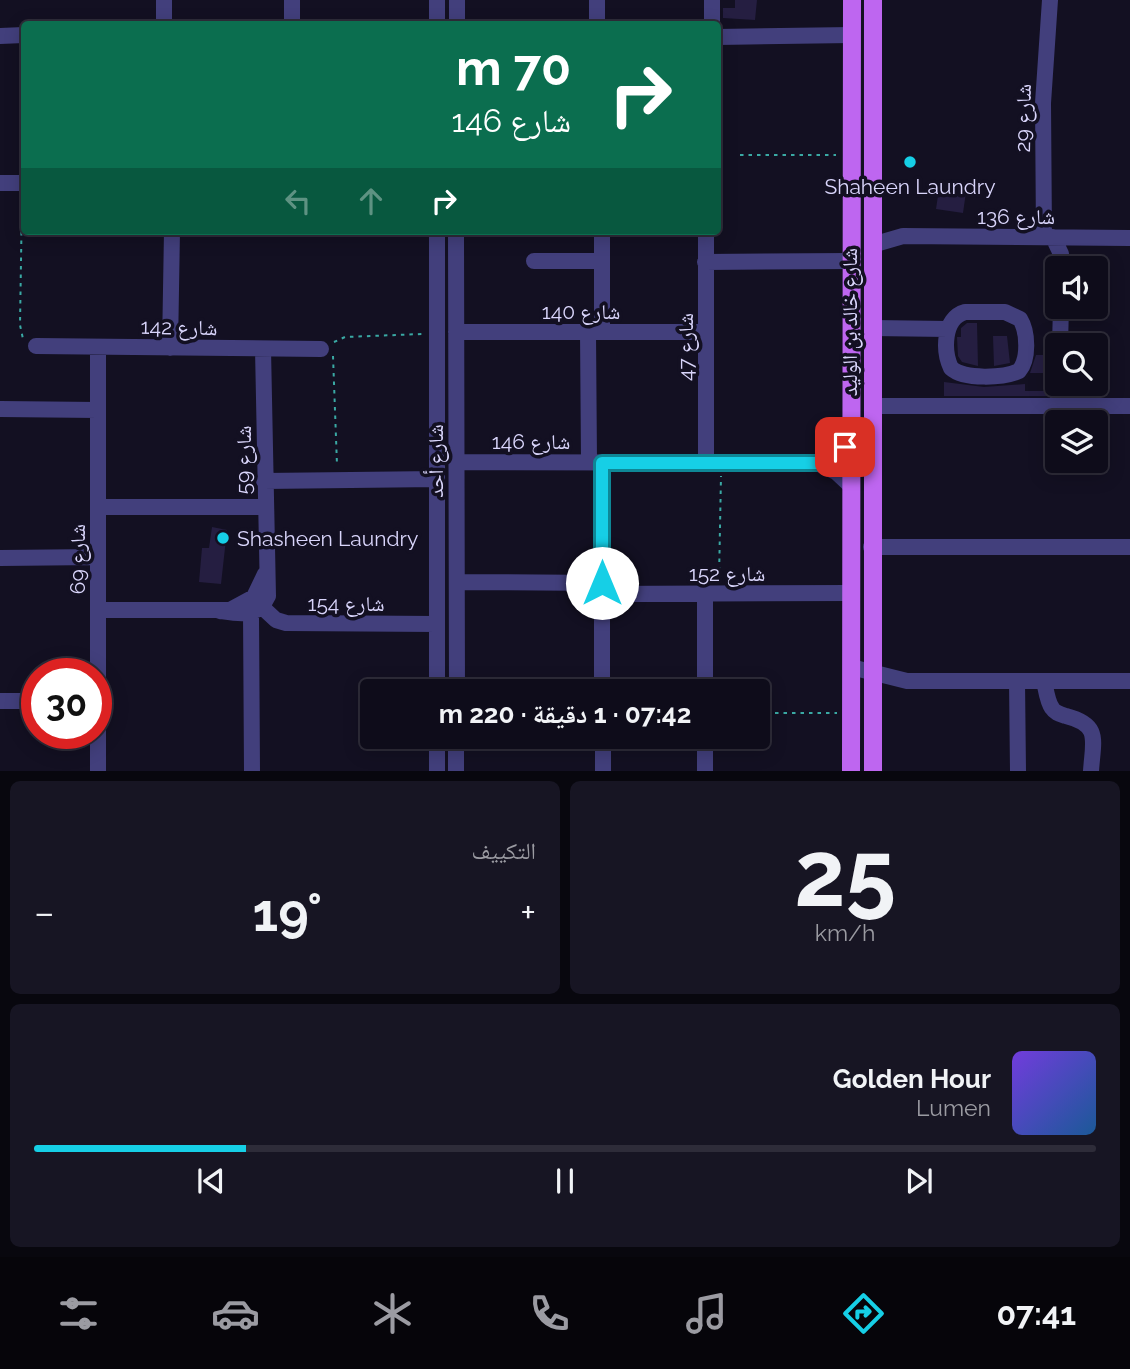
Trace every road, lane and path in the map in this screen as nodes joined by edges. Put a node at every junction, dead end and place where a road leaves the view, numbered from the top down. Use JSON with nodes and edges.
{"nodes":[{"id":1,"x":164,"y":0,"type":"edge"},
{"id":2,"x":292,"y":0,"type":"edge"},
{"id":3,"x":437,"y":0,"type":"edge"},
{"id":4,"x":457,"y":0,"type":"edge"},
{"id":5,"x":597,"y":0,"type":"edge"},
{"id":6,"x":712,"y":0,"type":"edge"},
{"id":7,"x":852,"y":0,"type":"edge"},
{"id":8,"x":873,"y":0,"type":"edge"},
{"id":9,"x":1049,"y":0,"type":"edge"},
{"id":10,"x":164,"y":21,"type":"edge"},
{"id":11,"x":292,"y":21,"type":"edge"},
{"id":12,"x":437,"y":21,"type":"edge"},
{"id":13,"x":457,"y":21,"type":"edge"},
{"id":14,"x":597,"y":21,"type":"edge"},
{"id":15,"x":712,"y":21,"type":"edge"},
{"id":16,"x":0,"y":36,"type":"edge"},
{"id":17,"x":21,"y":36,"type":"edge"},
{"id":18,"x":852,"y":36,"type":"junction"},
{"id":19,"x":721,"y":37,"type":"edge"},
{"id":20,"x":740,"y":155,"type":"dead end"},
{"id":21,"x":851,"y":159,"type":"junction"},
{"id":22,"x":872,"y":163,"type":"junction"},
{"id":23,"x":0,"y":183,"type":"edge"},
{"id":24,"x":21,"y":183,"type":"edge"},
{"id":25,"x":851,"y":192,"type":"junction"},
{"id":26,"x":873,"y":194,"type":"junction"},
{"id":27,"x":873,"y":226,"type":"junction"},
{"id":28,"x":22,"y":235,"type":"edge"},
{"id":29,"x":172,"y":235,"type":"edge"},
{"id":30,"x":437,"y":235,"type":"edge"},
{"id":31,"x":456,"y":235,"type":"edge"},
{"id":32,"x":602,"y":235,"type":"edge"},
{"id":33,"x":706,"y":235,"type":"edge"},
{"id":34,"x":902,"y":236,"type":"junction"},
{"id":35,"x":1048,"y":237,"type":"junction"},
{"id":36,"x":1130,"y":237,"type":"edge"},
{"id":37,"x":872,"y":245,"type":"junction"},
{"id":38,"x":1061,"y":256,"type":"edge"},
{"id":39,"x":534,"y":261,"type":"dead end"},
{"id":40,"x":602,"y":261,"type":"junction"},
{"id":41,"x":851,"y":261,"type":"junction"},
{"id":42,"x":705,"y":262,"type":"junction"},
{"id":43,"x":872,"y":328,"type":"junction"},
{"id":44,"x":948,"y":329,"type":"junction"},
{"id":45,"x":456,"y":331,"type":"junction"},
{"id":46,"x":595,"y":332,"type":"junction"},
{"id":47,"x":706,"y":332,"type":"junction"},
{"id":48,"x":437,"y":334,"type":"junction"},
{"id":49,"x":36,"y":346,"type":"joint"},
{"id":50,"x":98,"y":347,"type":"junction"},
{"id":51,"x":170,"y":348,"type":"junction"},
{"id":52,"x":264,"y":349,"type":"junction"},
{"id":53,"x":323,"y":350,"type":"junction"},
{"id":54,"x":456,"y":387,"type":"junction"},
{"id":55,"x":437,"y":389,"type":"junction"},
{"id":56,"x":1058,"y":396,"type":"edge"},
{"id":57,"x":872,"y":406,"type":"junction"},
{"id":58,"x":1058,"y":406,"type":"junction"},
{"id":59,"x":1130,"y":406,"type":"edge"},
{"id":60,"x":0,"y":410,"type":"edge"},
{"id":61,"x":98,"y":410,"type":"junction"},
{"id":62,"x":851,"y":438,"type":"junction"},
{"id":63,"x":456,"y":462,"type":"junction"},
{"id":64,"x":595,"y":462,"type":"junction"},
{"id":65,"x":713,"y":463,"type":"junction"},
{"id":66,"x":817,"y":463,"type":"junction"},
{"id":67,"x":437,"y":479,"type":"junction"},
{"id":68,"x":337,"y":480,"type":"junction"},
{"id":69,"x":264,"y":481,"type":"junction"},
{"id":70,"x":851,"y":486,"type":"junction"},
{"id":71,"x":98,"y":507,"type":"junction"},
{"id":72,"x":265,"y":507,"type":"junction"},
{"id":73,"x":872,"y":547,"type":"junction"},
{"id":74,"x":1130,"y":547,"type":"edge"},
{"id":75,"x":97,"y":557,"type":"junction"},
{"id":76,"x":0,"y":558,"type":"edge"},
{"id":77,"x":265,"y":572,"type":"junction"},
{"id":78,"x":457,"y":582,"type":"junction"},
{"id":79,"x":602,"y":589,"type":"junction"},
{"id":80,"x":851,"y":593,"type":"junction"},
{"id":81,"x":712,"y":594,"type":"junction"},
{"id":82,"x":97,"y":610,"type":"junction"},
{"id":83,"x":256,"y":610,"type":"junction"},
{"id":84,"x":220,"y":611,"type":"junction"},
{"id":85,"x":437,"y":631,"type":"junction"},
{"id":86,"x":457,"y":637,"type":"junction"},
{"id":87,"x":97,"y":658,"type":"edge"},
{"id":88,"x":851,"y":667,"type":"junction"},
{"id":89,"x":873,"y":672,"type":"junction"},
{"id":90,"x":437,"y":679,"type":"edge"},
{"id":91,"x":457,"y":679,"type":"edge"},
{"id":92,"x":603,"y":679,"type":"edge"},
{"id":93,"x":706,"y":679,"type":"edge"},
{"id":94,"x":1017,"y":681,"type":"junction"},
{"id":95,"x":1044,"y":681,"type":"junction"},
{"id":96,"x":1130,"y":681,"type":"edge"},
{"id":97,"x":0,"y":701,"type":"edge"},
{"id":98,"x":21,"y":701,"type":"edge"},
{"id":99,"x":770,"y":713,"type":"edge"},
{"id":100,"x":850,"y":713,"type":"junction"},
{"id":101,"x":97,"y":749,"type":"edge"},
{"id":102,"x":437,"y":749,"type":"edge"},
{"id":103,"x":456,"y":749,"type":"edge"},
{"id":104,"x":603,"y":749,"type":"edge"},
{"id":105,"x":705,"y":749,"type":"edge"},
{"id":106,"x":1018,"y":770,"type":"edge"},
{"id":107,"x":97,"y":771,"type":"edge"},
{"id":108,"x":252,"y":771,"type":"edge"},
{"id":109,"x":437,"y":771,"type":"edge"},
{"id":110,"x":456,"y":771,"type":"edge"},
{"id":111,"x":603,"y":771,"type":"edge"},
{"id":112,"x":705,"y":771,"type":"edge"},
{"id":113,"x":851,"y":771,"type":"edge"},
{"id":114,"x":873,"y":771,"type":"edge"},
{"id":115,"x":1091,"y":771,"type":"edge"}],
"edges":[{"from":1,"to":10,"type":"street"},
{"from":2,"to":11,"type":"street"},
{"from":3,"to":12,"type":"street"},
{"from":4,"to":13,"type":"street"},
{"from":5,"to":14,"type":"street"},
{"from":6,"to":15,"type":"street"},
{"from":7,"to":18,"type":"main road","name":"شارع خالد بن الوليد"},
{"from":8,"to":22,"type":"main road","name":"شارع خالد بن الوليد"},
{"from":9,"to":35,"type":"street","name":"شارع 29"},
{"from":16,"to":17,"type":"street"},
{"from":18,"to":19,"type":"street"},
{"from":18,"to":21,"type":"main road","name":"شارع خالد بن الوليد"},
{"from":20,"to":21,"type":"path"},
{"from":21,"to":22,"type":"main road"},
{"from":21,"to":25,"type":"main road","name":"شارع خالد بن الوليد"},
{"from":22,"to":26,"type":"main road","name":"شارع خالد بن الوليد"},
{"from":23,"to":24,"type":"street"},
{"from":25,"to":26,"type":"main road"},
{"from":25,"to":41,"type":"main road","name":"شارع خالد بن الوليد"},
{"from":26,"to":27,"type":"main road","name":"شارع خالد بن الوليد"},
{"from":27,"to":34,"type":"street","name":"شارع 136"},
{"from":27,"to":37,"type":"main road","name":"شارع خالد بن الوليد"},
{"from":28,"to":49,"type":"path"},
{"from":29,"to":51,"type":"street"},
{"from":30,"to":48,"type":"street","name":"شارع أحد"},
{"from":31,"to":45,"type":"street","name":"شارع أحد"},
{"from":32,"to":40,"type":"street"},
{"from":33,"to":42,"type":"street","name":"شارع 47"},
{"from":34,"to":35,"type":"street","name":"شارع 136"},
{"from":34,"to":37,"type":"street","name":"شارع 136"},
{"from":35,"to":36,"type":"street","name":"شارع 136"},
{"from":35,"to":38,"type":"street","name":"شارع 29"},
{"from":37,"to":43,"type":"main road","name":"شارع خالد بن الوليد"},
{"from":39,"to":40,"type":"street"},
{"from":40,"to":46,"type":"street"},
{"from":41,"to":42,"type":"street"},
{"from":41,"to":62,"type":"main road","name":"شارع خالد بن الوليد"},
{"from":42,"to":47,"type":"street","name":"شارع 47"},
{"from":43,"to":44,"type":"street"},
{"from":43,"to":57,"type":"main road","name":"شارع خالد بن الوليد"},
{"from":44,"to":44,"type":"street"},
{"from":45,"to":46,"type":"street","name":"شارع 140"},
{"from":45,"to":54,"type":"street","name":"شارع أحد"},
{"from":46,"to":47,"type":"street","name":"شارع 140"},
{"from":46,"to":64,"type":"street"},
{"from":47,"to":65,"type":"street","name":"شارع 47"},
{"from":48,"to":53,"type":"path"},
{"from":48,"to":55,"type":"street","name":"شارع أحد"},
{"from":49,"to":50,"type":"street","name":"شارع 142"},
{"from":50,"to":51,"type":"street","name":"شارع 142"},
{"from":50,"to":61,"type":"street","name":"شارع 69"},
{"from":51,"to":52,"type":"street","name":"شارع 142"},
{"from":52,"to":53,"type":"street","name":"شارع 142"},
{"from":52,"to":69,"type":"street","name":"شارع 59"},
{"from":53,"to":68,"type":"path"},
{"from":54,"to":55,"type":"street"},
{"from":54,"to":63,"type":"street","name":"شارع أحد"},
{"from":55,"to":67,"type":"street","name":"شارع أحد"},
{"from":56,"to":58,"type":"street"},
{"from":57,"to":58,"type":"street"},
{"from":57,"to":73,"type":"main road","name":"شارع خالد بن الوليد"},
{"from":58,"to":59,"type":"street"},
{"from":60,"to":61,"type":"street"},
{"from":61,"to":71,"type":"street","name":"شارع 69"},
{"from":62,"to":66,"type":"street"},
{"from":62,"to":70,"type":"main road","name":"شارع خالد بن الوليد"},
{"from":63,"to":64,"type":"street","name":"شارع 146"},
{"from":63,"to":78,"type":"street","name":"شارع أحد"},
{"from":64,"to":65,"type":"street","name":"شارع 146"},
{"from":64,"to":79,"type":"street"},
{"from":65,"to":66,"type":"street","name":"شارع 146"},
{"from":65,"to":81,"type":"path"},
{"from":66,"to":70,"type":"street"},
{"from":67,"to":68,"type":"street"},
{"from":67,"to":85,"type":"street","name":"شارع أحد"},
{"from":68,"to":69,"type":"street"},
{"from":69,"to":72,"type":"street","name":"شارع 59"},
{"from":70,"to":80,"type":"main road","name":"شارع خالد بن الوليد"},
{"from":71,"to":72,"type":"street"},
{"from":71,"to":75,"type":"street","name":"شارع 69"},
{"from":72,"to":77,"type":"street","name":"شارع 59"},
{"from":73,"to":74,"type":"street"},
{"from":73,"to":89,"type":"main road","name":"شارع خالد بن الوليد"},
{"from":75,"to":76,"type":"street"},
{"from":75,"to":82,"type":"street","name":"شارع 69"},
{"from":77,"to":83,"type":"street","name":"شارع 59"},
{"from":77,"to":84,"type":"street"},
{"from":78,"to":79,"type":"street","name":"شارع 152"},
{"from":78,"to":86,"type":"street","name":"شارع أحد"},
{"from":79,"to":81,"type":"street","name":"شارع 152"},
{"from":79,"to":92,"type":"street"},
{"from":80,"to":81,"type":"street","name":"شارع 152"},
{"from":80,"to":88,"type":"main road","name":"شارع خالد بن الوليد"},
{"from":81,"to":93,"type":"street"},
{"from":82,"to":84,"type":"street"},
{"from":82,"to":87,"type":"street","name":"شارع 69"},
{"from":83,"to":84,"type":"street"},
{"from":83,"to":85,"type":"street","name":"شارع 154"},
{"from":83,"to":108,"type":"street","name":"شارع 59"},
{"from":85,"to":86,"type":"street","name":"شارع 154"},
{"from":85,"to":90,"type":"street","name":"شارع أحد"},
{"from":86,"to":91,"type":"street","name":"شارع أحد"},
{"from":88,"to":89,"type":"street"},
{"from":88,"to":100,"type":"main road","name":"شارع خالد بن الوليد"},
{"from":89,"to":94,"type":"street"},
{"from":89,"to":114,"type":"main road","name":"شارع خالد بن الوليد"},
{"from":94,"to":95,"type":"street"},
{"from":94,"to":106,"type":"street"},
{"from":95,"to":96,"type":"street"},
{"from":95,"to":115,"type":"street"},
{"from":97,"to":98,"type":"street"},
{"from":99,"to":100,"type":"path"},
{"from":100,"to":113,"type":"main road","name":"شارع خالد بن الوليد"},
{"from":101,"to":107,"type":"street","name":"شارع 69"},
{"from":102,"to":109,"type":"street"},
{"from":103,"to":110,"type":"street"},
{"from":104,"to":111,"type":"street"},
{"from":105,"to":112,"type":"street"}]}
